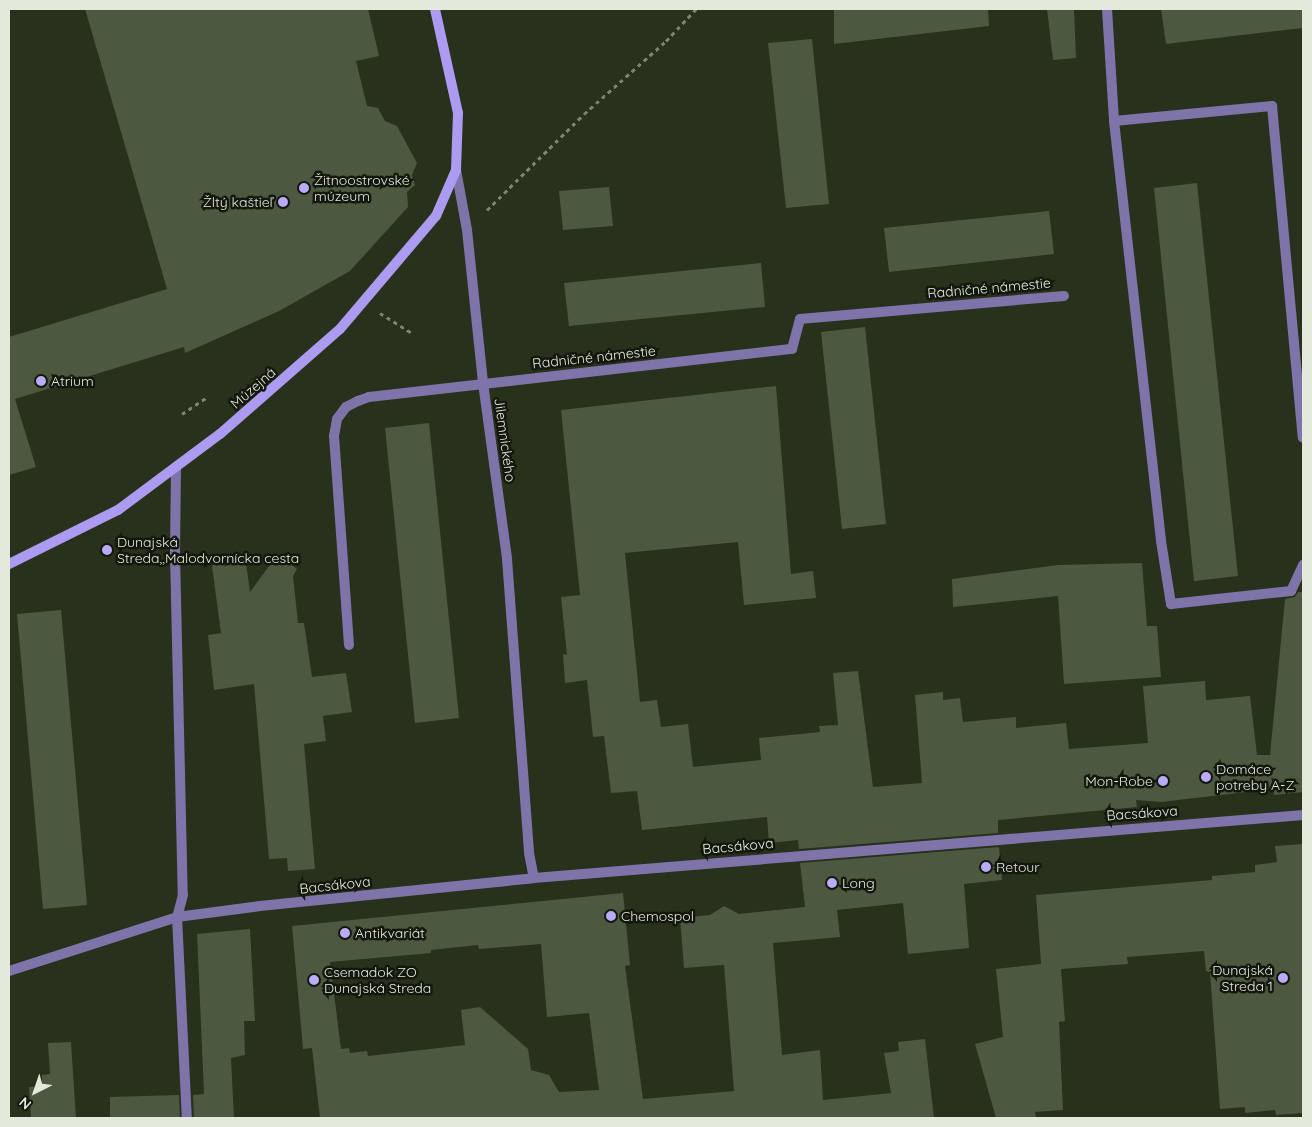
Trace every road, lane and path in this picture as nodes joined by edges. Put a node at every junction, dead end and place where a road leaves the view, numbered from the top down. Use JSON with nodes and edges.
{"nodes":[{"id":1,"x":435,"y":9,"type":"edge"},
{"id":2,"x":696,"y":9,"type":"edge"},
{"id":3,"x":1107,"y":9,"type":"edge"},
{"id":4,"x":1114,"y":121,"type":"junction"},
{"id":5,"x":456,"y":170,"type":"junction"},
{"id":6,"x":487,"y":210,"type":"dead end"},
{"id":7,"x":1064,"y":296,"type":"dead end"},
{"id":8,"x":380,"y":313,"type":"dead end"},
{"id":9,"x":413,"y":334,"type":"dead end"},
{"id":10,"x":483,"y":383,"type":"junction"},
{"id":11,"x":206,"y":398,"type":"dead end"},
{"id":12,"x":182,"y":414,"type":"dead end"},
{"id":13,"x":1303,"y":438,"type":"edge"},
{"id":14,"x":176,"y":468,"type":"junction"},
{"id":15,"x":9,"y":564,"type":"edge"},
{"id":16,"x":1303,"y":565,"type":"edge"},
{"id":17,"x":349,"y":645,"type":"dead end"},
{"id":18,"x":1303,"y":815,"type":"edge"},
{"id":19,"x":534,"y":878,"type":"junction"},
{"id":20,"x":177,"y":917,"type":"junction"},
{"id":21,"x":9,"y":971,"type":"edge"},
{"id":22,"x":187,"y":1118,"type":"edge"}],
"edges":[{"from":1,"to":5,"type":"street","name":"Jilemnického"},
{"from":2,"to":6,"type":"path"},
{"from":3,"to":4,"type":"street"},
{"from":4,"to":13,"type":"street"},
{"from":4,"to":16,"type":"street"},
{"from":5,"to":10,"type":"street","name":"Jilemnického"},
{"from":5,"to":14,"type":"street","name":"Múzejná"},
{"from":7,"to":10,"type":"street","name":"Radničné námestie"},
{"from":8,"to":9,"type":"path"},
{"from":10,"to":17,"type":"street","name":"Radničné námestie"},
{"from":10,"to":19,"type":"street","name":"Jilemnického"},
{"from":11,"to":12,"type":"path"},
{"from":14,"to":15,"type":"street","name":"Múzejná"},
{"from":14,"to":20,"type":"street"},
{"from":18,"to":19,"type":"street","name":"Bacsákova"},
{"from":19,"to":20,"type":"street","name":"Bacsákova"},
{"from":20,"to":21,"type":"street","name":"Bacsákova"},
{"from":20,"to":22,"type":"street"}]}
